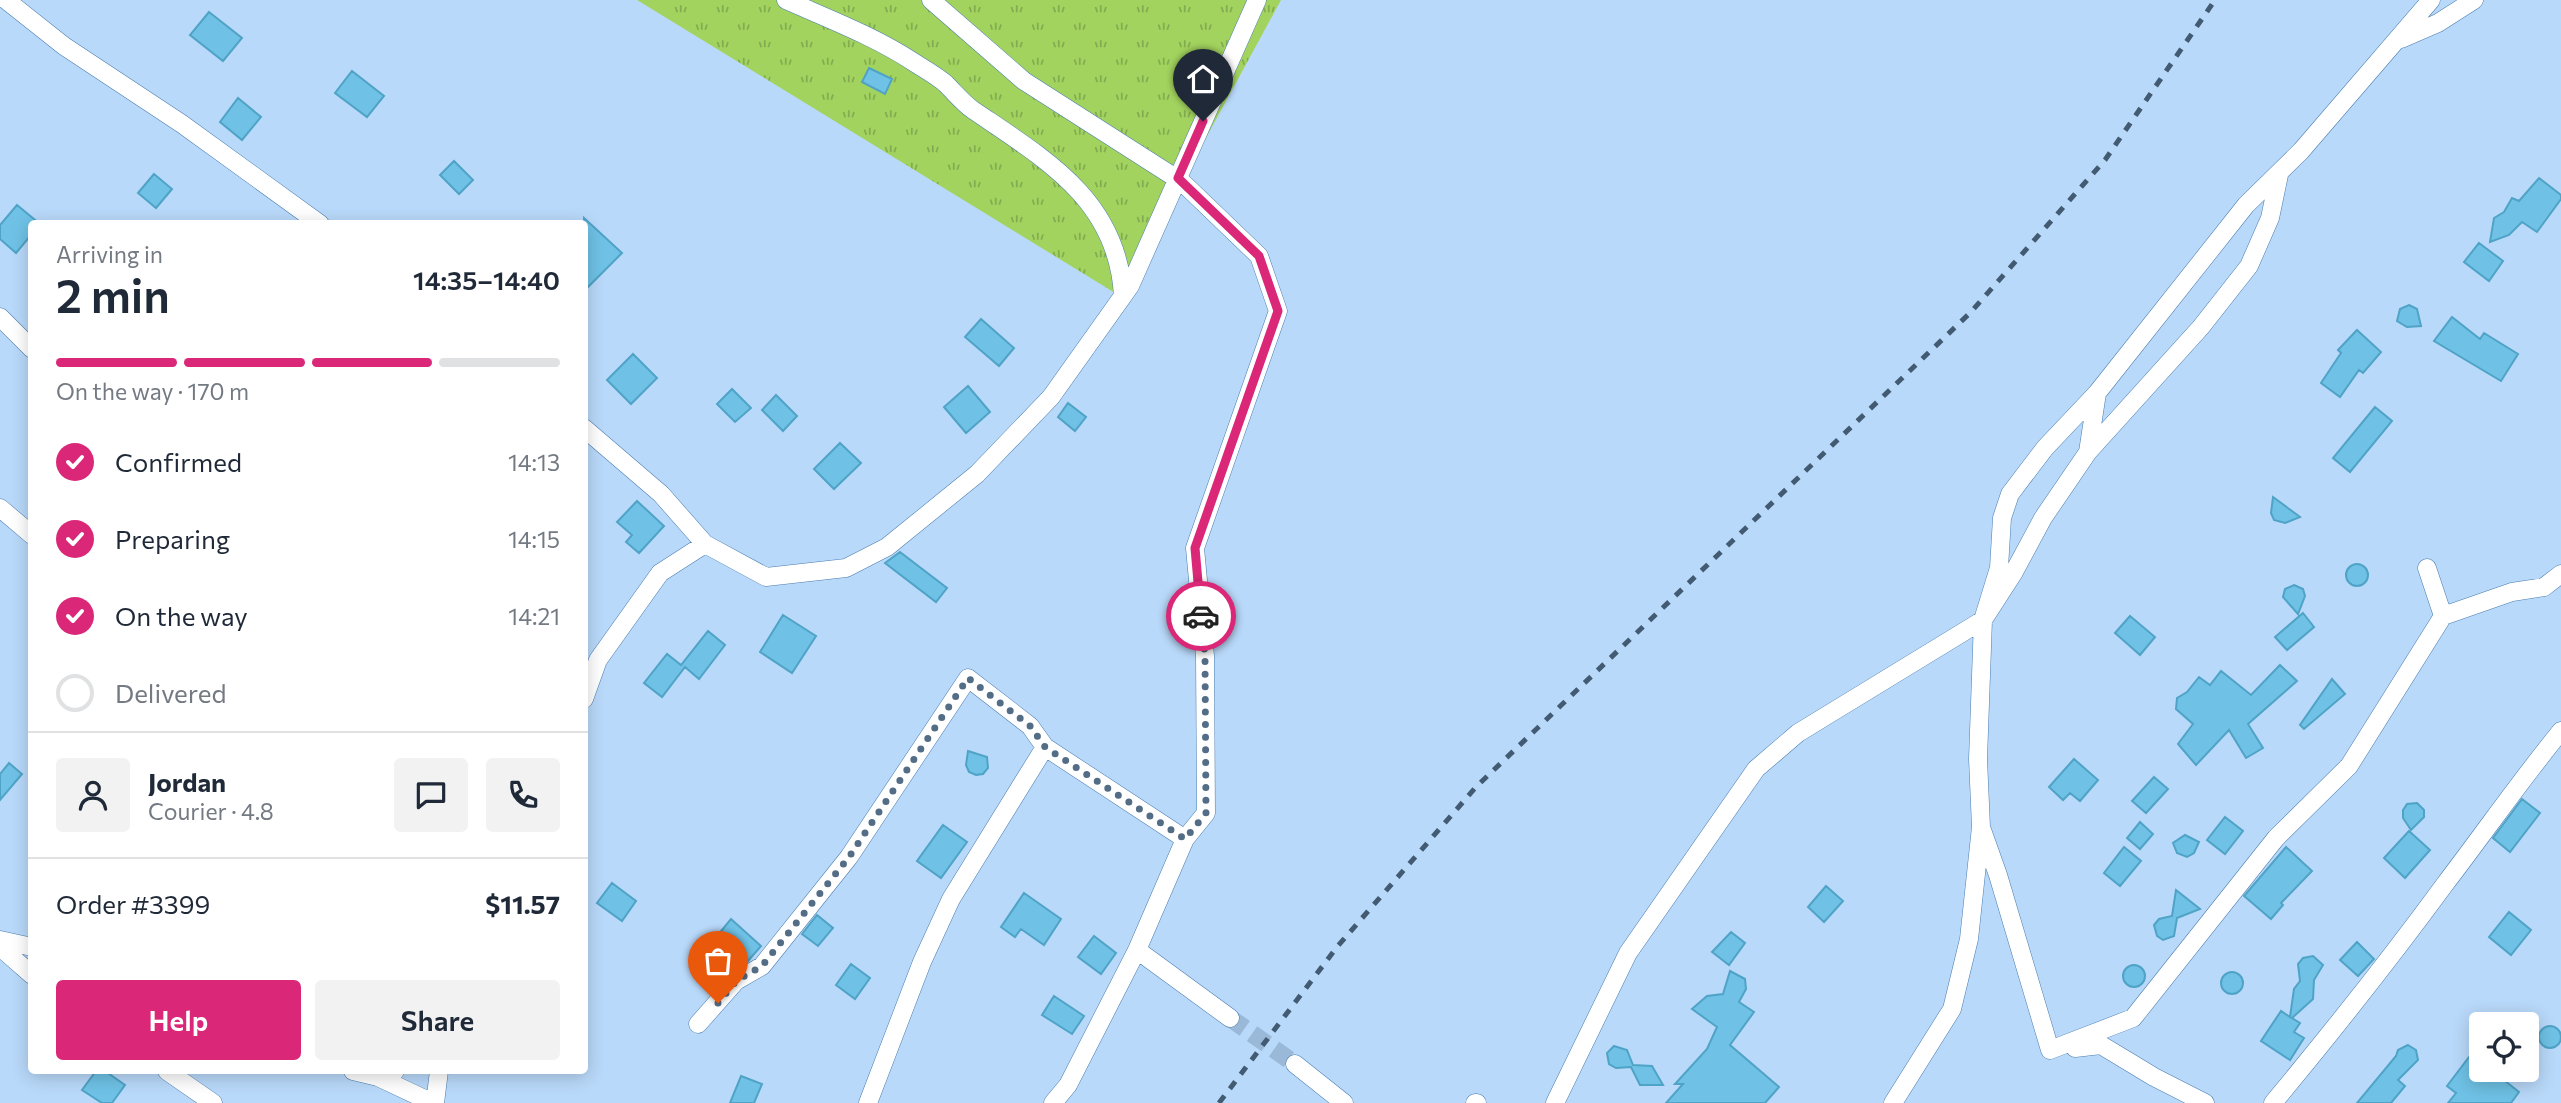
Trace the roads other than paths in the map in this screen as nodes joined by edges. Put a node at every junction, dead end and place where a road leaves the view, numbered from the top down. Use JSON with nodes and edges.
{"nodes":[{"id":1,"x":6,"y":0,"type":"edge"},
{"id":2,"x":786,"y":0,"type":"edge"},
{"id":3,"x":931,"y":0,"type":"edge"},
{"id":4,"x":1257,"y":0,"type":"edge"},
{"id":5,"x":2431,"y":0,"type":"edge"},
{"id":6,"x":2474,"y":0,"type":"edge"},
{"id":7,"x":2398,"y":40,"type":"junction"},
{"id":8,"x":2279,"y":175,"type":"junction"},
{"id":9,"x":1178,"y":178,"type":"junction"},
{"id":10,"x":314,"y":220,"type":"edge"},
{"id":11,"x":1123,"y":296,"type":"junction"},
{"id":12,"x":0,"y":317,"type":"edge"},
{"id":13,"x":28,"y":345,"type":"edge"},
{"id":14,"x":2097,"y":393,"type":"junction"},
{"id":15,"x":588,"y":431,"type":"edge"},
{"id":16,"x":2088,"y":452,"type":"junction"},
{"id":17,"x":0,"y":508,"type":"edge"},
{"id":18,"x":28,"y":532,"type":"edge"},
{"id":19,"x":705,"y":544,"type":"junction"},
{"id":20,"x":2427,"y":568,"type":"dead end"},
{"id":21,"x":2561,"y":574,"type":"edge"},
{"id":22,"x":2443,"y":616,"type":"junction"},
{"id":23,"x":1983,"y":620,"type":"junction"},
{"id":24,"x":588,"y":688,"type":"edge"},
{"id":25,"x":2561,"y":731,"type":"edge"},
{"id":26,"x":1045,"y":747,"type":"junction"},
{"id":27,"x":1981,"y":827,"type":"junction"},
{"id":28,"x":1185,"y":839,"type":"junction"},
{"id":29,"x":0,"y":940,"type":"edge"},
{"id":30,"x":28,"y":946,"type":"edge"},
{"id":31,"x":0,"y":947,"type":"edge"},
{"id":32,"x":1137,"y":950,"type":"junction"},
{"id":33,"x":28,"y":972,"type":"edge"},
{"id":34,"x":1230,"y":1018,"type":"tunnel mouth"},
{"id":35,"x":698,"y":1024,"type":"dead end"},
{"id":36,"x":2050,"y":1050,"type":"junction"},
{"id":37,"x":1295,"y":1064,"type":"tunnel mouth"},
{"id":38,"x":171,"y":1074,"type":"edge"},
{"id":39,"x":387,"y":1074,"type":"edge"},
{"id":40,"x":439,"y":1074,"type":"edge"},
{"id":41,"x":213,"y":1103,"type":"edge"},
{"id":42,"x":434,"y":1103,"type":"edge"},
{"id":43,"x":868,"y":1103,"type":"edge"},
{"id":44,"x":1053,"y":1103,"type":"edge"},
{"id":45,"x":1343,"y":1103,"type":"edge"},
{"id":46,"x":1555,"y":1103,"type":"edge"},
{"id":47,"x":1893,"y":1103,"type":"edge"},
{"id":48,"x":2205,"y":1103,"type":"edge"},
{"id":49,"x":2273,"y":1103,"type":"edge"}],
"edges":[{"from":1,"to":10,"type":"street"},
{"from":2,"to":11,"type":"street"},
{"from":3,"to":9,"type":"street"},
{"from":4,"to":9,"type":"street"},
{"from":5,"to":7,"type":"street"},
{"from":6,"to":7,"type":"street"},
{"from":7,"to":8,"type":"street"},
{"from":8,"to":14,"type":"street"},
{"from":8,"to":16,"type":"street"},
{"from":9,"to":11,"type":"street"},
{"from":9,"to":28,"type":"street"},
{"from":11,"to":19,"type":"street"},
{"from":12,"to":13,"type":"street"},
{"from":14,"to":16,"type":"street"},
{"from":14,"to":23,"type":"street"},
{"from":15,"to":19,"type":"street"},
{"from":16,"to":23,"type":"street"},
{"from":17,"to":18,"type":"street"},
{"from":19,"to":24,"type":"street"},
{"from":20,"to":22,"type":"street"},
{"from":21,"to":22,"type":"street"},
{"from":22,"to":36,"type":"street"},
{"from":23,"to":27,"type":"street"},
{"from":23,"to":46,"type":"street"},
{"from":25,"to":49,"type":"street"},
{"from":26,"to":28,"type":"street"},
{"from":26,"to":35,"type":"street"},
{"from":26,"to":43,"type":"street"},
{"from":27,"to":36,"type":"street"},
{"from":27,"to":47,"type":"street"},
{"from":28,"to":32,"type":"street"},
{"from":29,"to":30,"type":"street"},
{"from":31,"to":33,"type":"street"},
{"from":32,"to":34,"type":"street"},
{"from":32,"to":44,"type":"street"},
{"from":36,"to":48,"type":"street"},
{"from":37,"to":45,"type":"street"},
{"from":38,"to":41,"type":"street"},
{"from":39,"to":42,"type":"street"},
{"from":40,"to":42,"type":"street"}]}
